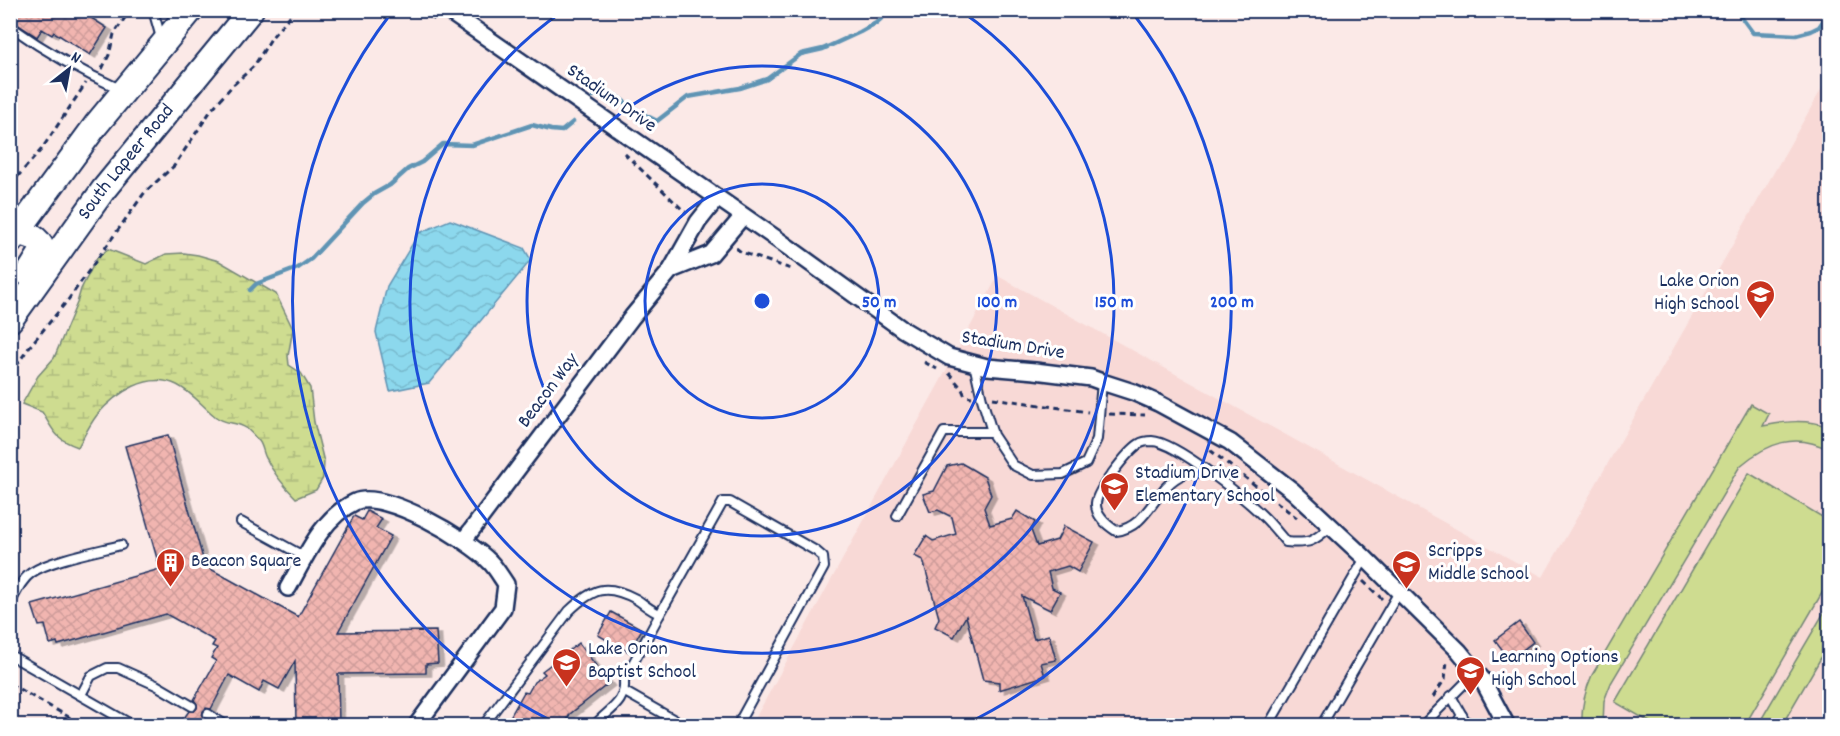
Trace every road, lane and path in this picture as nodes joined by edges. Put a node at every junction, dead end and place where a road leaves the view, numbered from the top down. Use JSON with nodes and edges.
{"nodes":[{"id":1,"x":130,"y":10,"type":"edge"},
{"id":2,"x":153,"y":10,"type":"edge"},
{"id":3,"x":191,"y":10,"type":"edge"},
{"id":4,"x":251,"y":10,"type":"edge"},
{"id":5,"x":295,"y":10,"type":"edge"},
{"id":6,"x":447,"y":10,"type":"edge"},
{"id":7,"x":10,"y":26,"type":"edge"},
{"id":8,"x":159,"y":49,"type":"junction"},
{"id":9,"x":92,"y":77,"type":"junction"},
{"id":10,"x":124,"y":91,"type":"junction"},
{"id":11,"x":10,"y":185,"type":"edge"},
{"id":12,"x":717,"y":198,"type":"junction"},
{"id":13,"x":743,"y":216,"type":"junction"},
{"id":14,"x":14,"y":238,"type":"edge"},
{"id":15,"x":670,"y":270,"type":"junction"},
{"id":16,"x":10,"y":298,"type":"edge"},
{"id":17,"x":10,"y":320,"type":"edge"},
{"id":18,"x":974,"y":364,"type":"junction"},
{"id":19,"x":10,"y":375,"type":"edge"},
{"id":20,"x":1102,"y":382,"type":"junction"},
{"id":21,"x":992,"y":432,"type":"junction"},
{"id":22,"x":1208,"y":473,"type":"junction"},
{"id":23,"x":897,"y":516,"type":"dead end"},
{"id":24,"x":241,"y":522,"type":"dead end"},
{"id":25,"x":1331,"y":526,"type":"junction"},
{"id":26,"x":464,"y":540,"type":"junction"},
{"id":27,"x":121,"y":545,"type":"dead end"},
{"id":28,"x":305,"y":557,"type":"junction"},
{"id":29,"x":1365,"y":558,"type":"junction"},
{"id":30,"x":288,"y":588,"type":"dead end"},
{"id":31,"x":1400,"y":592,"type":"junction"},
{"id":32,"x":10,"y":604,"type":"edge"},
{"id":33,"x":660,"y":614,"type":"junction"},
{"id":34,"x":10,"y":654,"type":"edge"},
{"id":35,"x":1476,"y":672,"type":"junction"},
{"id":36,"x":10,"y":684,"type":"edge"},
{"id":37,"x":625,"y":692,"type":"junction"},
{"id":38,"x":81,"y":695,"type":"junction"},
{"id":39,"x":1452,"y":696,"type":"junction"},
{"id":40,"x":192,"y":705,"type":"dead end"},
{"id":41,"x":208,"y":714,"type":"dead end"},
{"id":42,"x":1462,"y":715,"type":"junction"},
{"id":43,"x":85,"y":726,"type":"edge"},
{"id":44,"x":134,"y":726,"type":"edge"},
{"id":45,"x":227,"y":726,"type":"edge"},
{"id":46,"x":416,"y":726,"type":"edge"},
{"id":47,"x":483,"y":726,"type":"edge"},
{"id":48,"x":594,"y":726,"type":"edge"},
{"id":49,"x":685,"y":726,"type":"edge"},
{"id":50,"x":737,"y":726,"type":"edge"},
{"id":51,"x":1268,"y":726,"type":"edge"},
{"id":52,"x":1322,"y":726,"type":"edge"},
{"id":53,"x":1422,"y":726,"type":"edge"},
{"id":54,"x":1455,"y":726,"type":"edge"},
{"id":55,"x":1468,"y":726,"type":"edge"},
{"id":56,"x":1507,"y":726,"type":"edge"}],
"edges":[{"from":1,"to":9,"type":"path"},
{"from":2,"to":8,"type":"lane"},
{"from":3,"to":8,"type":"main road"},
{"from":4,"to":17,"type":"main road","name":"South Lapeer Road"},
{"from":5,"to":19,"type":"path"},
{"from":6,"to":12,"type":"street","name":"Stadium Drive"},
{"from":7,"to":9,"type":"lane"},
{"from":8,"to":10,"type":"main road"},
{"from":9,"to":10,"type":"lane"},
{"from":9,"to":11,"type":"path"},
{"from":10,"to":14,"type":"main road"},
{"from":12,"to":13,"type":"street","name":"Stadium Drive"},
{"from":12,"to":15,"type":"street","name":"Beacon Way"},
{"from":13,"to":15,"type":"street","name":"Beacon Way"},
{"from":13,"to":18,"type":"street","name":"Stadium Drive"},
{"from":14,"to":16,"type":"main road"},
{"from":15,"to":26,"type":"street","name":"Beacon Way"},
{"from":18,"to":20,"type":"street","name":"Stadium Drive"},
{"from":18,"to":21,"type":"lane"},
{"from":20,"to":21,"type":"lane"},
{"from":20,"to":25,"type":"street","name":"Stadium Drive"},
{"from":21,"to":23,"type":"lane"},
{"from":22,"to":22,"type":"lane"},
{"from":22,"to":25,"type":"lane"},
{"from":24,"to":28,"type":"lane"},
{"from":25,"to":29,"type":"street","name":"Stadium Drive"},
{"from":26,"to":28,"type":"street"},
{"from":26,"to":46,"type":"street"},
{"from":27,"to":32,"type":"lane"},
{"from":28,"to":30,"type":"street"},
{"from":29,"to":31,"type":"street","name":"Stadium Drive"},
{"from":29,"to":51,"type":"lane"},
{"from":31,"to":35,"type":"street","name":"Stadium Drive"},
{"from":31,"to":52,"type":"lane"},
{"from":33,"to":37,"type":"lane"},
{"from":33,"to":47,"type":"lane"},
{"from":33,"to":50,"type":"lane"},
{"from":34,"to":38,"type":"lane"},
{"from":35,"to":39,"type":"lane"},
{"from":35,"to":56,"type":"street","name":"Stadium Drive"},
{"from":36,"to":43,"type":"path"},
{"from":37,"to":48,"type":"lane"},
{"from":37,"to":49,"type":"lane"},
{"from":38,"to":40,"type":"lane"},
{"from":38,"to":44,"type":"lane"},
{"from":39,"to":42,"type":"lane"},
{"from":39,"to":53,"type":"lane"},
{"from":41,"to":45,"type":"lane"},
{"from":42,"to":54,"type":"lane"},
{"from":42,"to":55,"type":"lane"}]}
